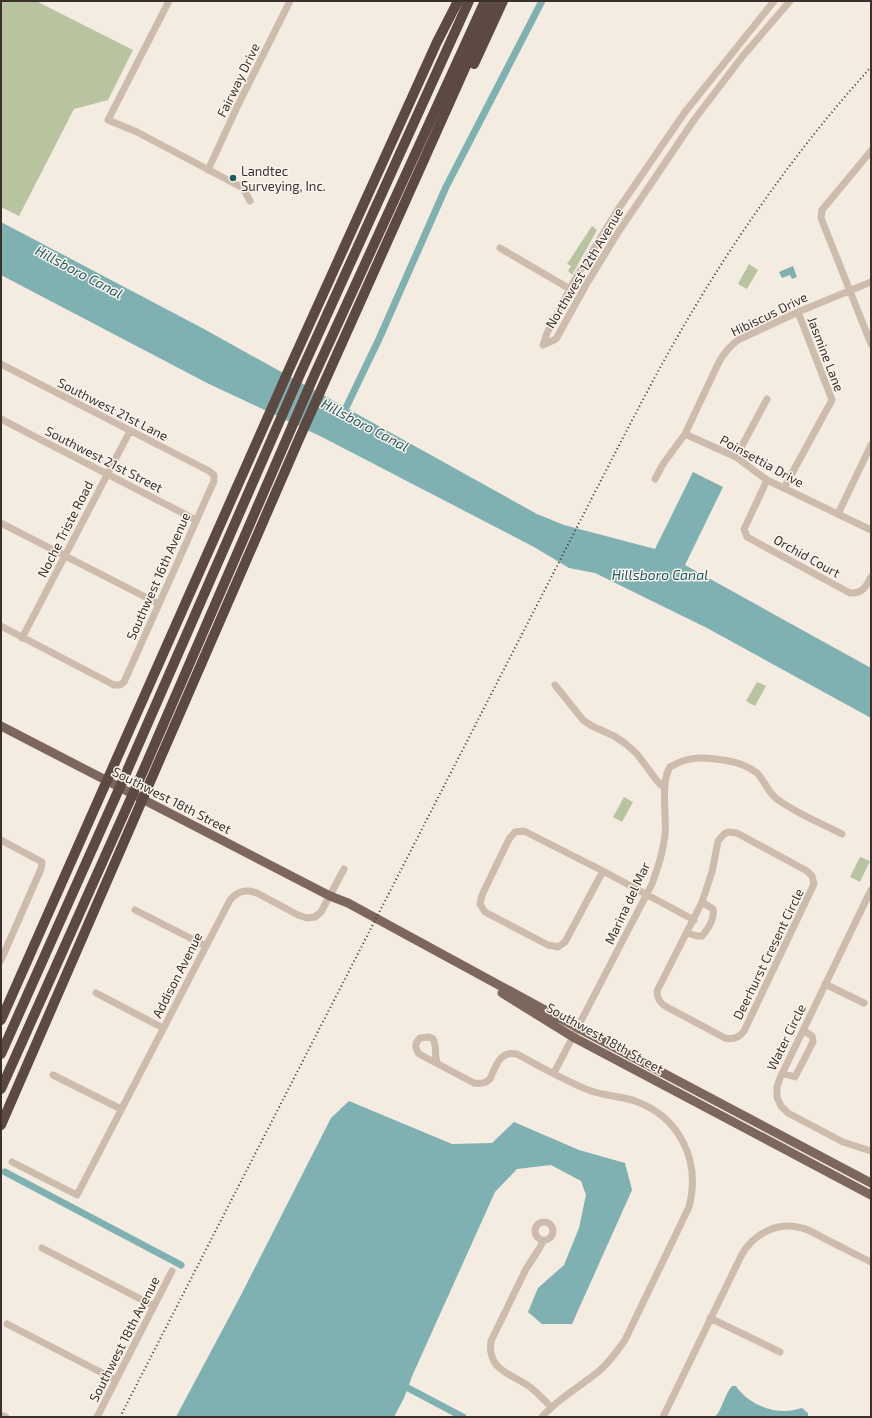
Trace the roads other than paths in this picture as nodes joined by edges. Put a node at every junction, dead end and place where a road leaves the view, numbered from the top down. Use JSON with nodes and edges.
{"nodes":[{"id":1,"x":169,"y":1,"type":"edge"},
{"id":2,"x":290,"y":1,"type":"edge"},
{"id":3,"x":450,"y":1,"type":"edge"},
{"id":4,"x":458,"y":1,"type":"edge"},
{"id":5,"x":469,"y":1,"type":"edge"},
{"id":6,"x":485,"y":1,"type":"edge"},
{"id":7,"x":495,"y":1,"type":"edge"},
{"id":8,"x":503,"y":1,"type":"edge"},
{"id":9,"x":774,"y":1,"type":"edge"},
{"id":10,"x":790,"y":1,"type":"edge"},
{"id":11,"x":437,"y":42,"type":"junction"},
{"id":12,"x":685,"y":112,"type":"junction"},
{"id":13,"x":444,"y":114,"type":"junction"},
{"id":14,"x":694,"y":120,"type":"junction"},
{"id":15,"x":871,"y":151,"type":"edge"},
{"id":16,"x":208,"y":170,"type":"junction"},
{"id":17,"x":250,"y":200,"type":"dead end"},
{"id":18,"x":500,"y":248,"type":"dead end"},
{"id":19,"x":871,"y":282,"type":"edge"},
{"id":20,"x":570,"y":289,"type":"junction"},
{"id":21,"x":848,"y":291,"type":"junction"},
{"id":22,"x":798,"y":312,"type":"junction"},
{"id":23,"x":871,"y":344,"type":"edge"},
{"id":24,"x":1,"y":364,"type":"edge"},
{"id":25,"x":767,"y":398,"type":"dead end"},
{"id":26,"x":1,"y":419,"type":"edge"},
{"id":27,"x":130,"y":431,"type":"junction"},
{"id":28,"x":685,"y":434,"type":"junction"},
{"id":29,"x":871,"y":445,"type":"edge"},
{"id":30,"x":736,"y":457,"type":"junction"},
{"id":31,"x":107,"y":474,"type":"junction"},
{"id":32,"x":214,"y":475,"type":"joint"},
{"id":33,"x":655,"y":479,"type":"dead end"},
{"id":34,"x":767,"y":480,"type":"junction"},
{"id":35,"x":784,"y":488,"type":"junction"},
{"id":36,"x":838,"y":514,"type":"junction"},
{"id":37,"x":196,"y":520,"type":"junction"},
{"id":38,"x":1,"y":523,"type":"edge"},
{"id":39,"x":871,"y":530,"type":"edge"},
{"id":40,"x":65,"y":556,"type":"junction"},
{"id":41,"x":871,"y":577,"type":"edge"},
{"id":42,"x":159,"y":604,"type":"junction"},
{"id":43,"x":1,"y":626,"type":"edge"},
{"id":44,"x":22,"y":638,"type":"junction"},
{"id":45,"x":555,"y":685,"type":"dead end"},
{"id":46,"x":1,"y":726,"type":"edge"},
{"id":47,"x":665,"y":788,"type":"junction"},
{"id":48,"x":842,"y":834,"type":"dead end"},
{"id":49,"x":1,"y":840,"type":"edge"},
{"id":50,"x":344,"y":870,"type":"dead end"},
{"id":51,"x":603,"y":871,"type":"junction"},
{"id":52,"x":870,"y":895,"type":"edge"},
{"id":53,"x":330,"y":896,"type":"junction"},
{"id":54,"x":647,"y":896,"type":"junction"},
{"id":55,"x":702,"y":902,"type":"junction"},
{"id":56,"x":135,"y":910,"type":"dead end"},
{"id":57,"x":694,"y":920,"type":"junction"},
{"id":58,"x":687,"y":933,"type":"junction"},
{"id":59,"x":4,"y":945,"type":"edge"},
{"id":60,"x":206,"y":946,"type":"junction"},
{"id":61,"x":1,"y":960,"type":"edge"},
{"id":62,"x":825,"y":984,"type":"junction"},
{"id":63,"x":96,"y":993,"type":"dead end"},
{"id":64,"x":864,"y":1003,"type":"dead end"},
{"id":65,"x":1,"y":1020,"type":"edge"},
{"id":66,"x":163,"y":1028,"type":"junction"},
{"id":67,"x":578,"y":1028,"type":"junction"},
{"id":68,"x":803,"y":1030,"type":"junction"},
{"id":69,"x":573,"y":1037,"type":"junction"},
{"id":70,"x":1,"y":1054,"type":"edge"},
{"id":71,"x":438,"y":1064,"type":"dead end"},
{"id":72,"x":554,"y":1073,"type":"junction"},
{"id":73,"x":782,"y":1073,"type":"junction"},
{"id":74,"x":53,"y":1075,"type":"dead end"},
{"id":75,"x":1,"y":1089,"type":"edge"},
{"id":76,"x":121,"y":1109,"type":"junction"},
{"id":77,"x":1,"y":1125,"type":"edge"},
{"id":78,"x":871,"y":1151,"type":"edge"},
{"id":79,"x":12,"y":1162,"type":"dead end"},
{"id":80,"x":871,"y":1182,"type":"edge"},
{"id":81,"x":871,"y":1195,"type":"edge"},
{"id":82,"x":543,"y":1241,"type":"dead end"},
{"id":83,"x":42,"y":1248,"type":"dead end"},
{"id":84,"x":871,"y":1262,"type":"edge"},
{"id":85,"x":172,"y":1272,"type":"dead end"},
{"id":86,"x":154,"y":1306,"type":"junction"},
{"id":87,"x":710,"y":1318,"type":"junction"},
{"id":88,"x":7,"y":1324,"type":"dead end"},
{"id":89,"x":780,"y":1352,"type":"dead end"},
{"id":90,"x":116,"y":1380,"type":"junction"},
{"id":91,"x":551,"y":1407,"type":"junction"},
{"id":92,"x":1,"y":1415,"type":"edge"},
{"id":93,"x":6,"y":1417,"type":"edge"},
{"id":94,"x":97,"y":1417,"type":"edge"},
{"id":95,"x":542,"y":1417,"type":"edge"},
{"id":96,"x":662,"y":1417,"type":"edge"}],
"edges":[{"from":1,"to":16,"type":"street"},
{"from":2,"to":16,"type":"street","name":"Fairway Drive"},
{"from":3,"to":11,"type":"highway"},
{"from":4,"to":11,"type":"highway"},
{"from":5,"to":70,"type":"highway"},
{"from":6,"to":75,"type":"highway"},
{"from":7,"to":13,"type":"highway"},
{"from":8,"to":13,"type":"highway"},
{"from":9,"to":12,"type":"street","name":"Northwest 12th Avenue"},
{"from":10,"to":14,"type":"street","name":"Northwest 12th Avenue"},
{"from":11,"to":65,"type":"highway"},
{"from":12,"to":14,"type":"street"},
{"from":12,"to":20,"type":"street","name":"Northwest 12th Avenue"},
{"from":13,"to":77,"type":"highway"},
{"from":14,"to":20,"type":"street","name":"Northwest 12th Avenue"},
{"from":15,"to":21,"type":"street"},
{"from":16,"to":17,"type":"street"},
{"from":18,"to":20,"type":"street"},
{"from":19,"to":21,"type":"street","name":"Hibiscus Drive"},
{"from":21,"to":22,"type":"street","name":"Hibiscus Drive"},
{"from":21,"to":23,"type":"street"},
{"from":22,"to":28,"type":"street","name":"Hibiscus Drive"},
{"from":22,"to":35,"type":"street","name":"Jasmine Lane"},
{"from":24,"to":27,"type":"street","name":"Southwest 21st Lane"},
{"from":25,"to":30,"type":"street"},
{"from":26,"to":31,"type":"street","name":"Southwest 21st Street"},
{"from":27,"to":31,"type":"street","name":"Noche Triste Road"},
{"from":27,"to":32,"type":"street","name":"Southwest 21st Lane"},
{"from":28,"to":30,"type":"street","name":"Poinsettia Drive"},
{"from":28,"to":33,"type":"street","name":"Hibiscus Drive"},
{"from":29,"to":36,"type":"street"},
{"from":30,"to":34,"type":"street","name":"Poinsettia Drive"},
{"from":31,"to":37,"type":"street","name":"Southwest 21st Street"},
{"from":31,"to":40,"type":"street","name":"Noche Triste Road"},
{"from":32,"to":37,"type":"street","name":"Southwest 16th Avenue"},
{"from":34,"to":35,"type":"street","name":"Poinsettia Drive"},
{"from":34,"to":41,"type":"street","name":"Orchid Court"},
{"from":35,"to":36,"type":"street","name":"Poinsettia Drive"},
{"from":36,"to":39,"type":"street","name":"Poinsettia Drive"},
{"from":37,"to":42,"type":"street","name":"Southwest 16th Avenue"},
{"from":38,"to":40,"type":"street"},
{"from":40,"to":42,"type":"street"},
{"from":40,"to":44,"type":"street","name":"Noche Triste Road"},
{"from":42,"to":44,"type":"street","name":"Southwest 16th Avenue"},
{"from":43,"to":44,"type":"street"},
{"from":45,"to":47,"type":"street"},
{"from":46,"to":53,"type":"main road","name":"Southwest 18th Street"},
{"from":47,"to":48,"type":"street","name":"Marina del Mar"},
{"from":47,"to":54,"type":"street","name":"Marina del Mar"},
{"from":49,"to":59,"type":"street"},
{"from":50,"to":53,"type":"street","name":"Addison Avenue"},
{"from":51,"to":51,"type":"street"},
{"from":51,"to":54,"type":"street"},
{"from":52,"to":62,"type":"street","name":"Water Circle"},
{"from":53,"to":60,"type":"street","name":"Addison Avenue"},
{"from":53,"to":67,"type":"main road","name":"Southwest 18th Street"},
{"from":53,"to":69,"type":"main road","name":"Southwest 18th Street"},
{"from":54,"to":57,"type":"street"},
{"from":54,"to":67,"type":"street","name":"Marina del Mar"},
{"from":55,"to":57,"type":"street","name":"Deerhurst Cresent Circle"},
{"from":55,"to":58,"type":"street"},
{"from":55,"to":58,"type":"street","name":"Deerhurst Cresent Circle"},
{"from":56,"to":60,"type":"street"},
{"from":57,"to":58,"type":"street","name":"Deerhurst Cresent Circle"},
{"from":59,"to":61,"type":"street"},
{"from":60,"to":66,"type":"street","name":"Addison Avenue"},
{"from":62,"to":64,"type":"street"},
{"from":62,"to":68,"type":"street","name":"Water Circle"},
{"from":63,"to":66,"type":"street"},
{"from":66,"to":76,"type":"street","name":"Addison Avenue"},
{"from":67,"to":69,"type":"street","name":"Marina del Mar"},
{"from":67,"to":80,"type":"main road","name":"Southwest 18th Street"},
{"from":68,"to":73,"type":"street","name":"Water Circle"},
{"from":68,"to":73,"type":"street"},
{"from":69,"to":72,"type":"street","name":"Marina del Mar"},
{"from":69,"to":81,"type":"main road","name":"Southwest 18th Street"},
{"from":71,"to":72,"type":"street"},
{"from":72,"to":91,"type":"street"},
{"from":73,"to":78,"type":"street","name":"Water Circle"},
{"from":74,"to":76,"type":"street"},
{"from":76,"to":79,"type":"street","name":"Addison Avenue"},
{"from":82,"to":91,"type":"street"},
{"from":83,"to":86,"type":"street"},
{"from":84,"to":87,"type":"street"},
{"from":85,"to":86,"type":"street","name":"Southwest 18th Avenue"},
{"from":86,"to":90,"type":"street","name":"Southwest 18th Avenue"},
{"from":87,"to":89,"type":"street"},
{"from":87,"to":96,"type":"street"},
{"from":88,"to":90,"type":"street"},
{"from":90,"to":94,"type":"street","name":"Southwest 18th Avenue"},
{"from":91,"to":95,"type":"street"},
{"from":92,"to":93,"type":"street"}]}
